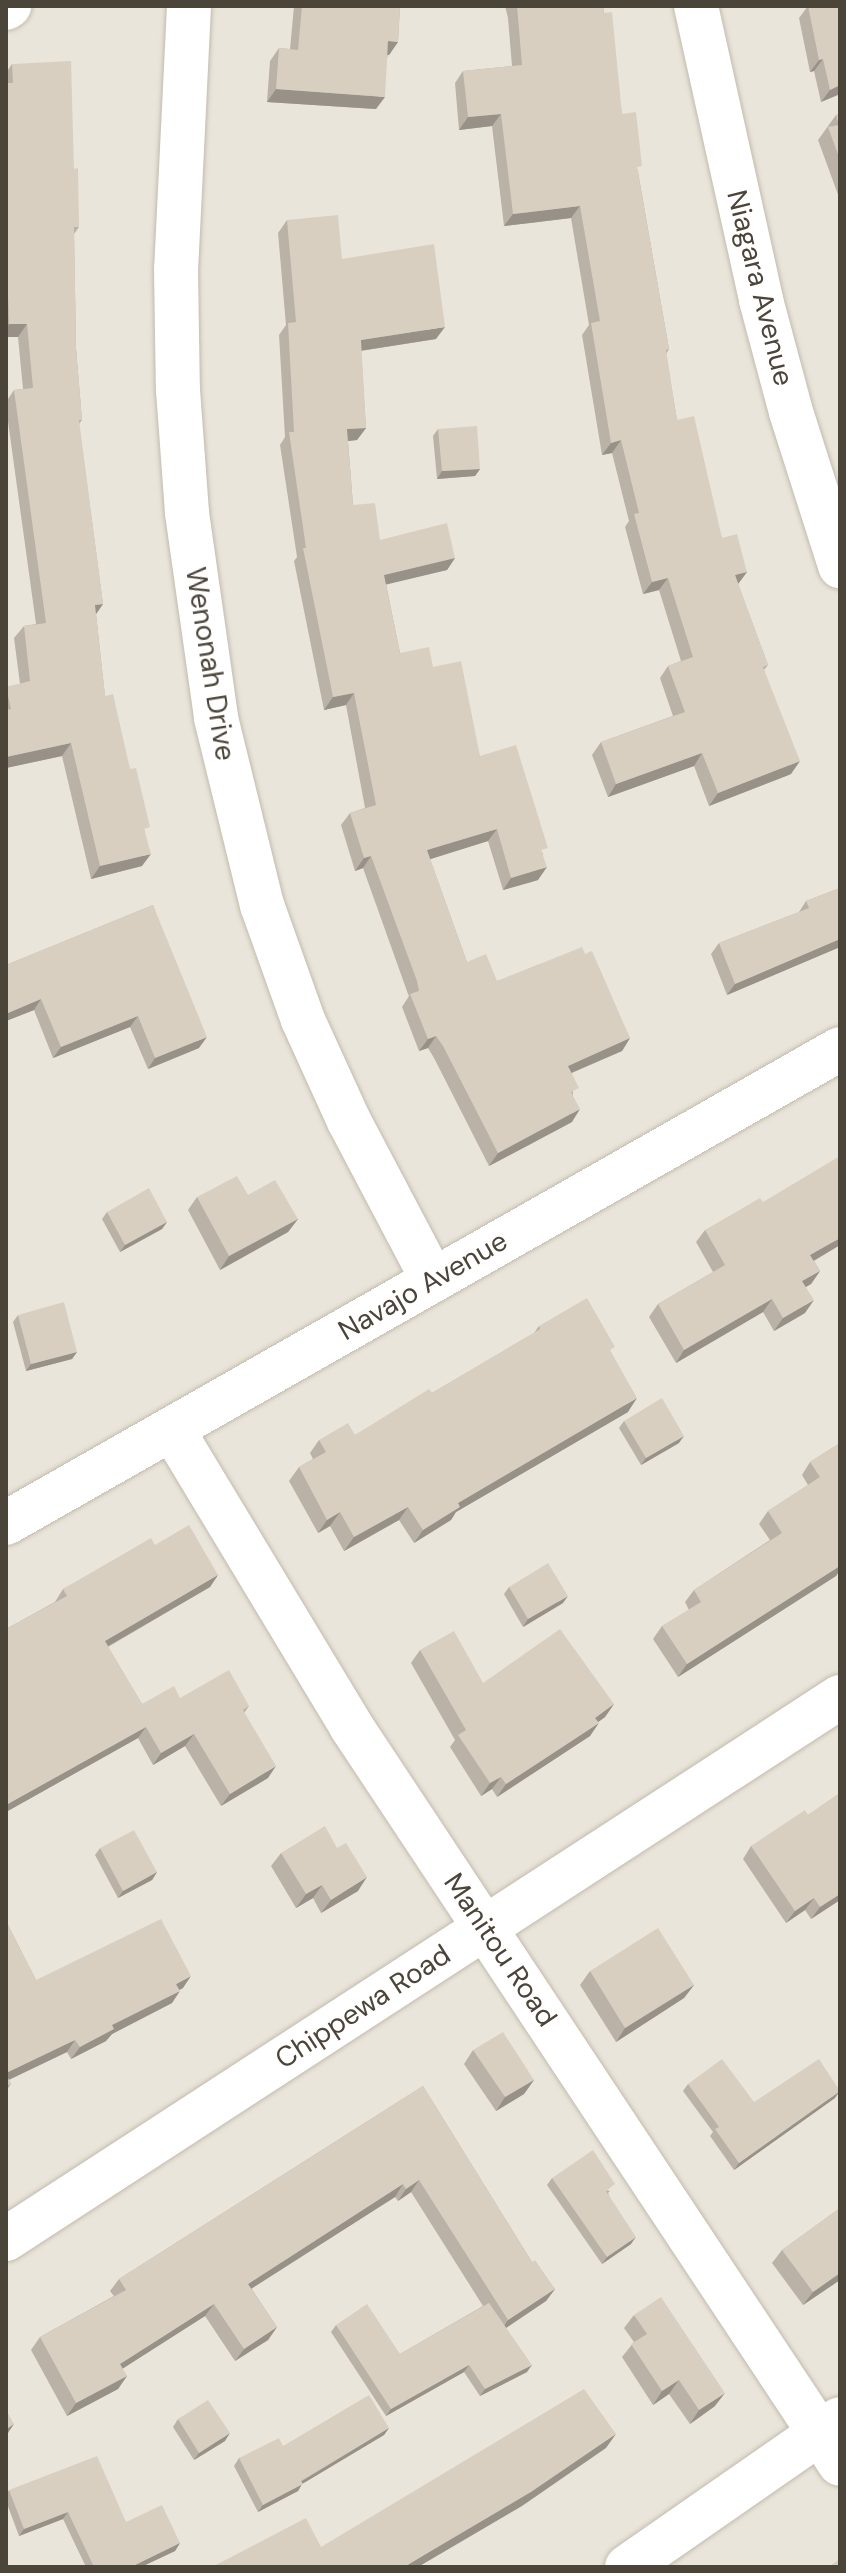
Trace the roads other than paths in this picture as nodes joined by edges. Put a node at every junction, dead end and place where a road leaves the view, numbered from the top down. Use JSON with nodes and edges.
{"nodes":[{"id":1,"x":189,"y":6,"type":"edge"},
{"id":2,"x":696,"y":6,"type":"edge"},
{"id":3,"x":840,"y":566,"type":"edge"},
{"id":4,"x":840,"y":1049,"type":"edge"},
{"id":5,"x":433,"y":1280,"type":"junction"},
{"id":6,"x":172,"y":1429,"type":"junction"},
{"id":7,"x":6,"y":1523,"type":"edge"},
{"id":8,"x":840,"y":1697,"type":"edge"},
{"id":9,"x":485,"y":1927,"type":"junction"},
{"id":10,"x":6,"y":2239,"type":"edge"},
{"id":11,"x":833,"y":2438,"type":"edge"},
{"id":12,"x":627,"y":2567,"type":"edge"}],
"edges":[{"from":1,"to":5,"type":"street","name":"Wenonah Drive"},
{"from":2,"to":3,"type":"street","name":"Niagara Avenue"},
{"from":4,"to":5,"type":"street","name":"Navajo Avenue"},
{"from":5,"to":6,"type":"street","name":"Navajo Avenue"},
{"from":6,"to":7,"type":"street","name":"Navajo Avenue"},
{"from":6,"to":9,"type":"street","name":"Manitou Road"},
{"from":8,"to":9,"type":"street","name":"Chippewa Road"},
{"from":9,"to":10,"type":"street","name":"Chippewa Road"},
{"from":9,"to":11,"type":"street","name":"Manitou Road"},
{"from":11,"to":12,"type":"street"}]}
